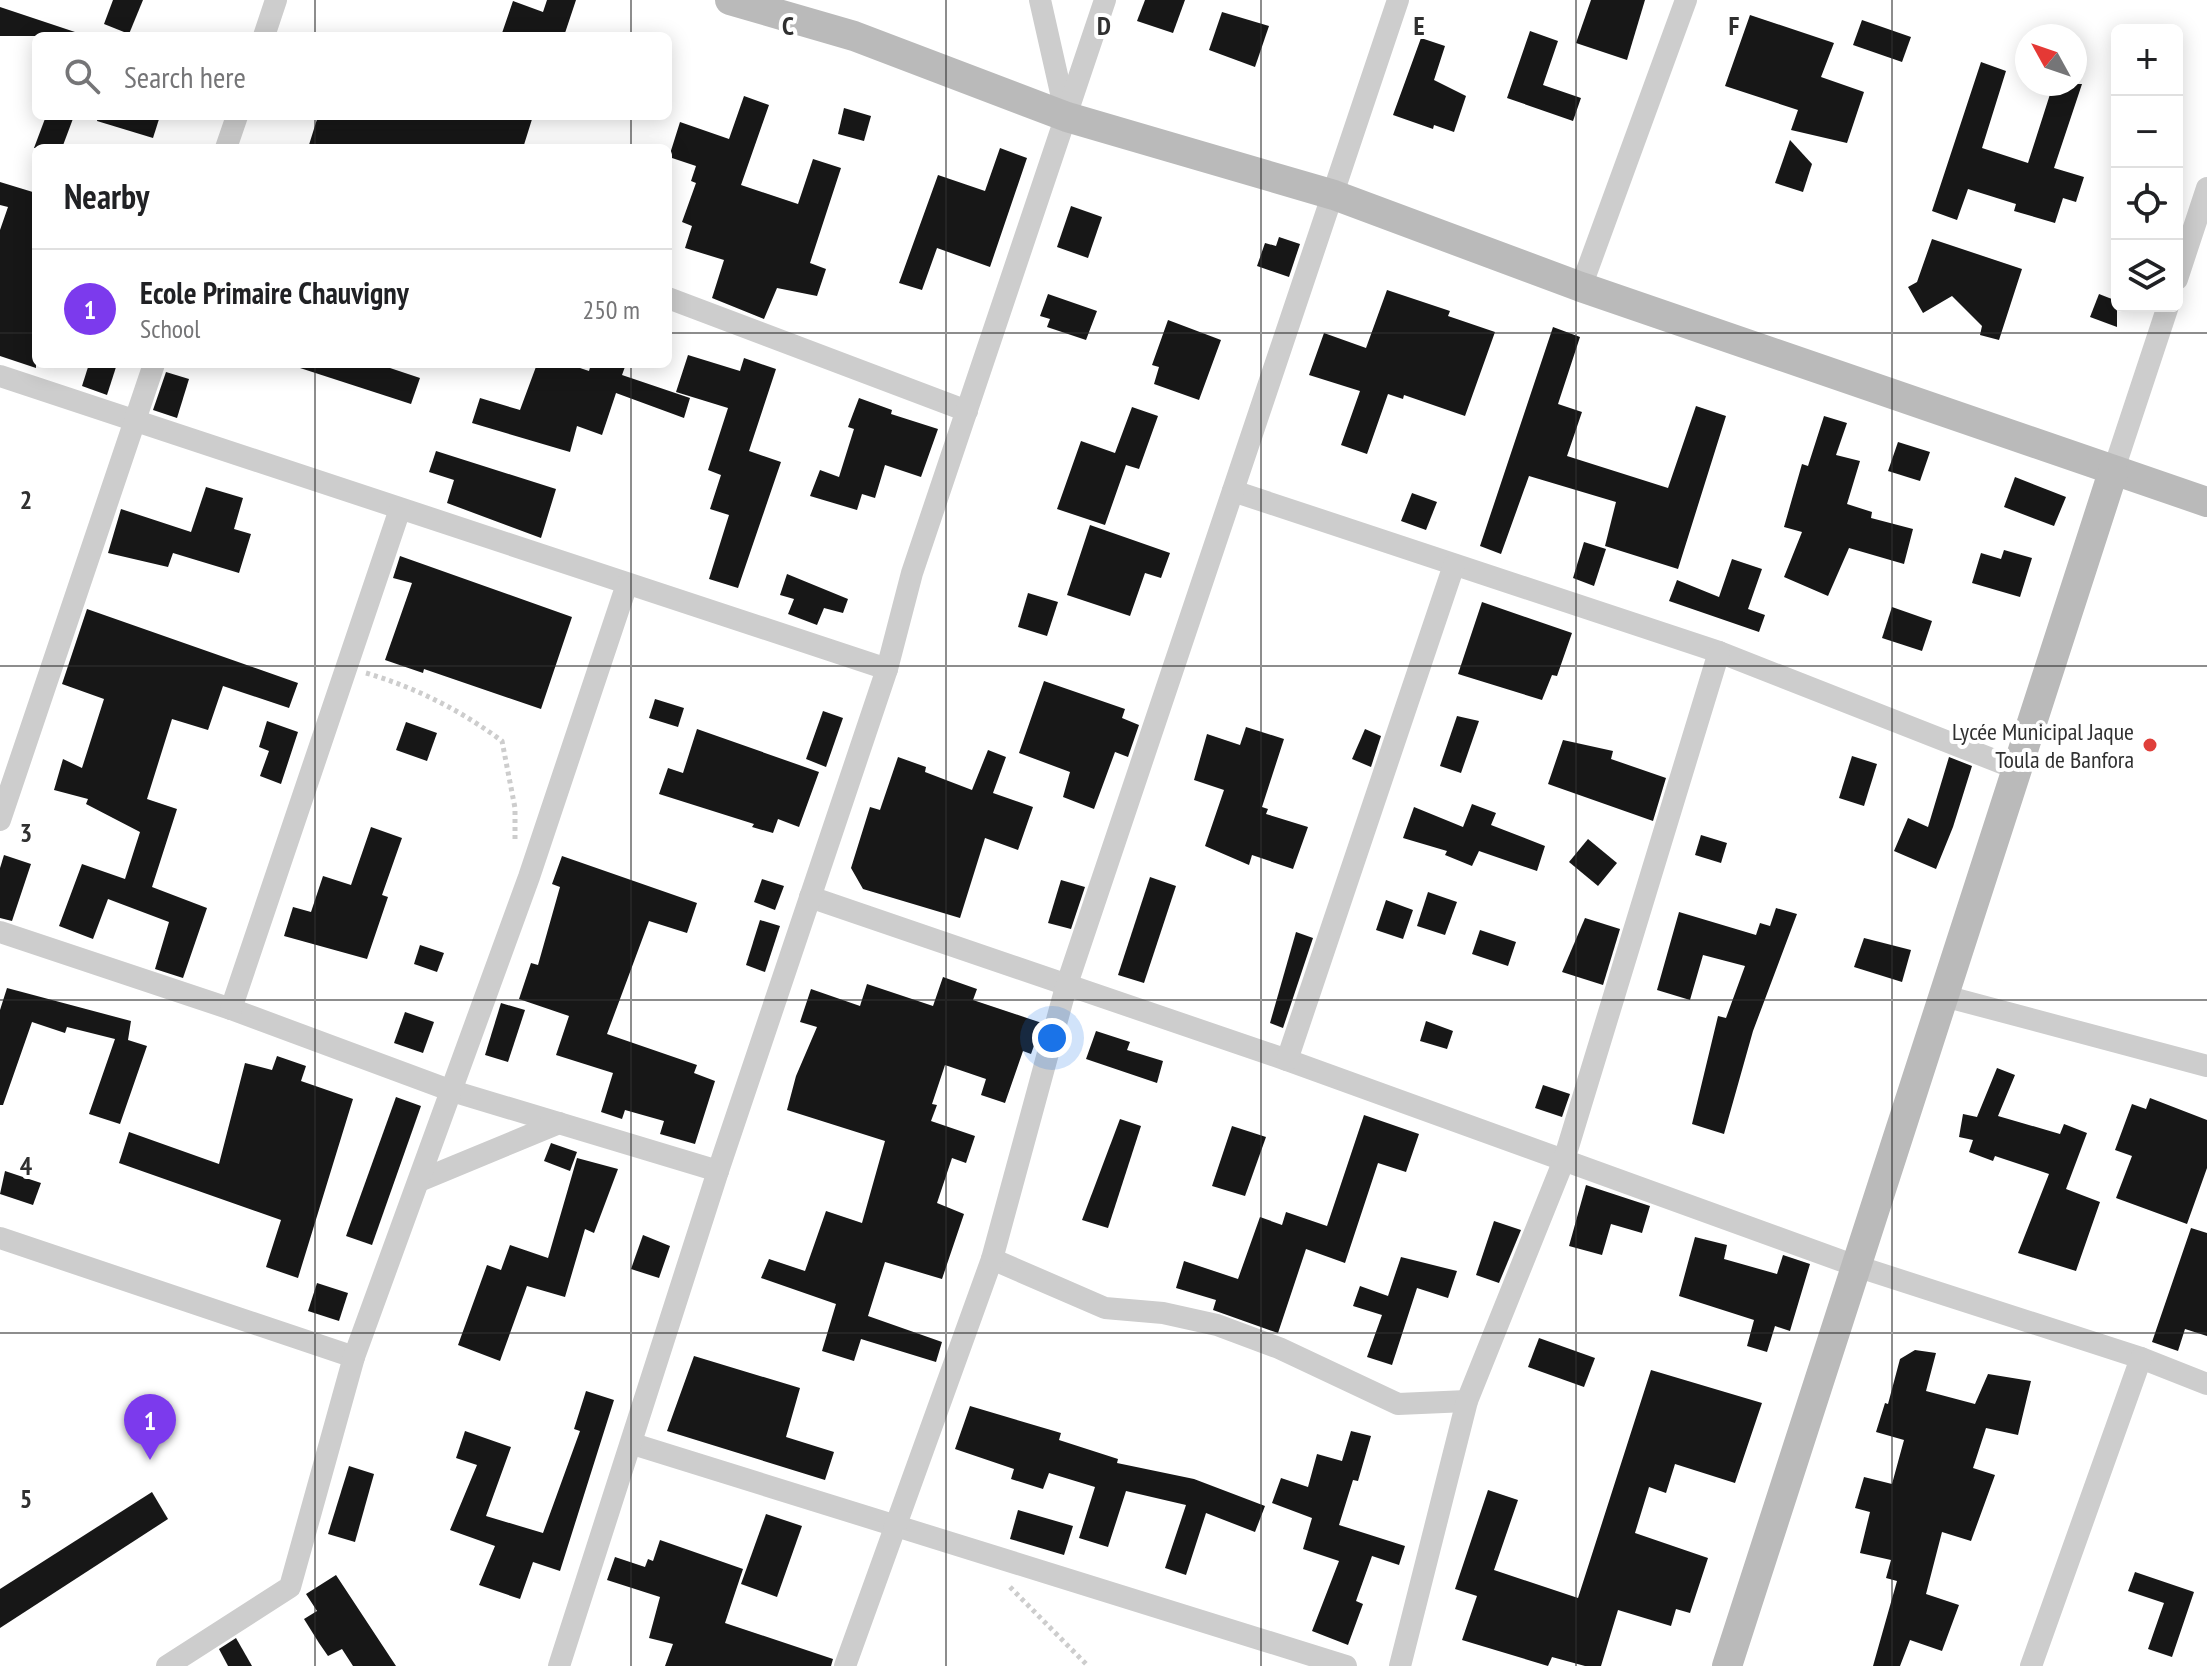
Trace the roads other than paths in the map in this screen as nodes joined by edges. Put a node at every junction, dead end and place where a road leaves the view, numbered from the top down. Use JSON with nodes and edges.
{"nodes":[{"id":1,"x":276,"y":0,"type":"edge"},
{"id":2,"x":730,"y":0,"type":"edge"},
{"id":3,"x":1040,"y":0,"type":"edge"},
{"id":4,"x":1105,"y":0,"type":"edge"},
{"id":5,"x":1398,"y":0,"type":"edge"},
{"id":6,"x":1686,"y":0,"type":"edge"},
{"id":7,"x":265,"y":32,"type":"edge"},
{"id":8,"x":1067,"y":117,"type":"junction"},
{"id":9,"x":236,"y":120,"type":"edge"},
{"id":10,"x":227,"y":144,"type":"edge"},
{"id":11,"x":2207,"y":188,"type":"edge"},
{"id":12,"x":1334,"y":195,"type":"junction"},
{"id":13,"x":2183,"y":261,"type":"edge"},
{"id":14,"x":1581,"y":287,"type":"junction"},
{"id":15,"x":672,"y":300,"type":"edge"},
{"id":16,"x":2166,"y":312,"type":"edge"},
{"id":17,"x":153,"y":368,"type":"edge"},
{"id":18,"x":0,"y":376,"type":"edge"},
{"id":19,"x":967,"y":411,"type":"junction"},
{"id":20,"x":135,"y":421,"type":"junction"},
{"id":21,"x":2113,"y":472,"type":"junction"},
{"id":22,"x":1233,"y":491,"type":"junction"},
{"id":23,"x":2207,"y":502,"type":"edge"},
{"id":24,"x":400,"y":509,"type":"junction"},
{"id":25,"x":1454,"y":565,"type":"junction"},
{"id":26,"x":627,"y":584,"type":"junction"},
{"id":27,"x":1719,"y":652,"type":"junction"},
{"id":28,"x":887,"y":669,"type":"junction"},
{"id":29,"x":2017,"y":769,"type":"junction"},
{"id":30,"x":0,"y":820,"type":"edge"},
{"id":31,"x":810,"y":897,"type":"junction"},
{"id":32,"x":0,"y":932,"type":"edge"},
{"id":33,"x":1066,"y":987,"type":"junction"},
{"id":34,"x":1944,"y":996,"type":"junction"},
{"id":35,"x":231,"y":1009,"type":"junction"},
{"id":36,"x":1287,"y":1060,"type":"junction"},
{"id":37,"x":2207,"y":1066,"type":"edge"},
{"id":38,"x":452,"y":1091,"type":"junction"},
{"id":39,"x":559,"y":1123,"type":"junction"},
{"id":40,"x":1564,"y":1160,"type":"junction"},
{"id":41,"x":718,"y":1171,"type":"junction"},
{"id":42,"x":419,"y":1181,"type":"junction"},
{"id":43,"x":0,"y":1238,"type":"edge"},
{"id":44,"x":992,"y":1259,"type":"junction"},
{"id":45,"x":1856,"y":1266,"type":"junction"},
{"id":46,"x":354,"y":1357,"type":"junction"},
{"id":47,"x":2141,"y":1358,"type":"junction"},
{"id":48,"x":2207,"y":1384,"type":"edge"},
{"id":49,"x":1467,"y":1401,"type":"junction"},
{"id":50,"x":633,"y":1444,"type":"junction"},
{"id":51,"x":897,"y":1528,"type":"junction"},
{"id":52,"x":167,"y":1666,"type":"edge"},
{"id":53,"x":559,"y":1666,"type":"edge"},
{"id":54,"x":845,"y":1666,"type":"edge"},
{"id":55,"x":1346,"y":1666,"type":"edge"},
{"id":56,"x":1400,"y":1666,"type":"edge"},
{"id":57,"x":1727,"y":1666,"type":"edge"},
{"id":58,"x":2031,"y":1666,"type":"edge"}],
"edges":[{"from":1,"to":7,"type":"street"},
{"from":2,"to":8,"type":"street"},
{"from":3,"to":8,"type":"street"},
{"from":4,"to":8,"type":"street"},
{"from":5,"to":12,"type":"street"},
{"from":6,"to":14,"type":"street"},
{"from":8,"to":12,"type":"street"},
{"from":8,"to":19,"type":"street"},
{"from":9,"to":10,"type":"street"},
{"from":11,"to":13,"type":"street"},
{"from":12,"to":14,"type":"street"},
{"from":12,"to":22,"type":"street"},
{"from":14,"to":21,"type":"street"},
{"from":15,"to":19,"type":"street"},
{"from":16,"to":21,"type":"street"},
{"from":17,"to":20,"type":"street"},
{"from":18,"to":20,"type":"street"},
{"from":19,"to":28,"type":"street"},
{"from":20,"to":24,"type":"street"},
{"from":20,"to":30,"type":"street"},
{"from":21,"to":23,"type":"street"},
{"from":21,"to":29,"type":"street"},
{"from":22,"to":25,"type":"street"},
{"from":22,"to":33,"type":"street"},
{"from":24,"to":26,"type":"street"},
{"from":24,"to":35,"type":"street"},
{"from":25,"to":27,"type":"street"},
{"from":25,"to":36,"type":"street"},
{"from":26,"to":28,"type":"street"},
{"from":26,"to":38,"type":"street"},
{"from":27,"to":29,"type":"street"},
{"from":27,"to":40,"type":"street"},
{"from":28,"to":31,"type":"street"},
{"from":29,"to":34,"type":"street"},
{"from":31,"to":33,"type":"street"},
{"from":31,"to":41,"type":"street"},
{"from":32,"to":35,"type":"street"},
{"from":33,"to":36,"type":"street"},
{"from":33,"to":44,"type":"street"},
{"from":34,"to":37,"type":"street"},
{"from":34,"to":45,"type":"street"},
{"from":35,"to":38,"type":"street"},
{"from":36,"to":40,"type":"street"},
{"from":38,"to":39,"type":"street"},
{"from":38,"to":42,"type":"street"},
{"from":39,"to":41,"type":"street"},
{"from":39,"to":42,"type":"street"},
{"from":40,"to":45,"type":"street"},
{"from":40,"to":49,"type":"street"},
{"from":41,"to":50,"type":"street"},
{"from":42,"to":46,"type":"street"},
{"from":43,"to":46,"type":"street"},
{"from":44,"to":49,"type":"street"},
{"from":44,"to":51,"type":"street"},
{"from":45,"to":47,"type":"street"},
{"from":45,"to":57,"type":"street"},
{"from":46,"to":52,"type":"street"},
{"from":47,"to":48,"type":"street"},
{"from":47,"to":58,"type":"street"},
{"from":49,"to":56,"type":"street"},
{"from":50,"to":51,"type":"street"},
{"from":50,"to":53,"type":"street"},
{"from":51,"to":54,"type":"street"},
{"from":51,"to":55,"type":"street"}]}
